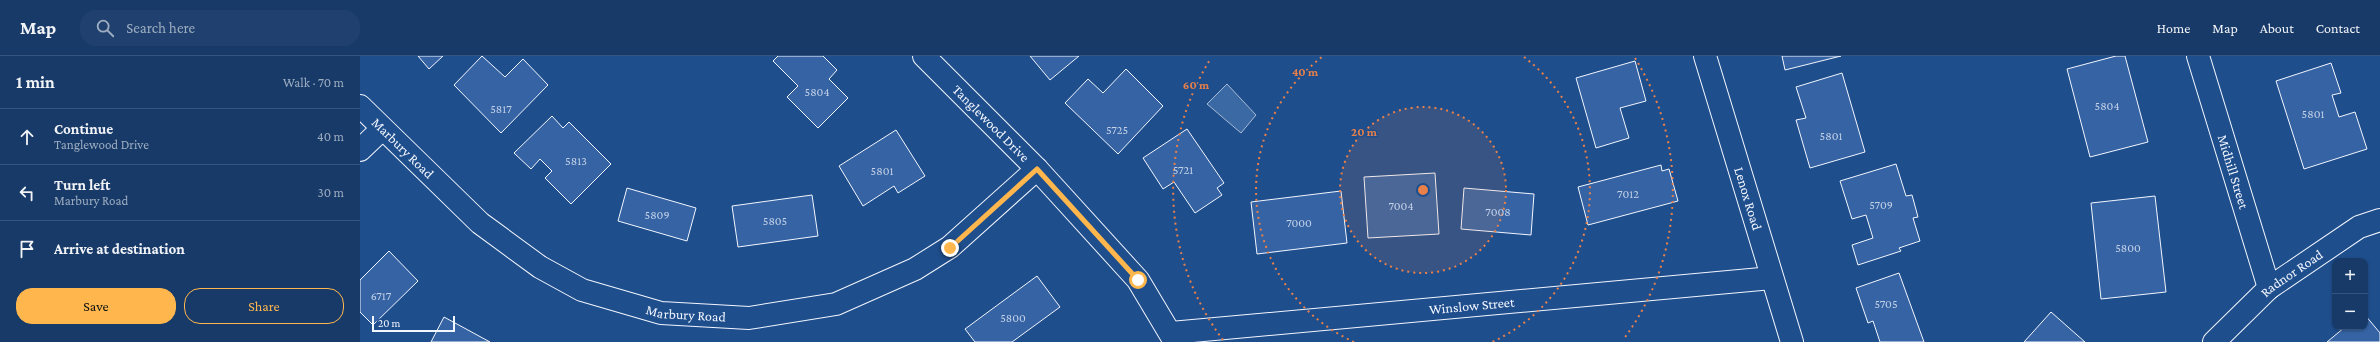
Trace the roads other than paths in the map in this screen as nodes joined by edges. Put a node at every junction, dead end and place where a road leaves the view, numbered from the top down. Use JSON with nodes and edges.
{"nodes":[{"id":1,"x":924,"y":56,"type":"edge"},
{"id":2,"x":1705,"y":56,"type":"edge"},
{"id":3,"x":2198,"y":56,"type":"edge"},
{"id":4,"x":360,"y":106,"type":"edge"},
{"id":5,"x":382,"y":129,"type":"junction"},
{"id":6,"x":360,"y":150,"type":"edge"},
{"id":7,"x":1037,"y":169,"type":"junction"},
{"id":8,"x":2380,"y":220,"type":"edge"},
{"id":9,"x":1772,"y":278,"type":"junction"},
{"id":10,"x":2269,"y":288,"type":"junction"},
{"id":11,"x":1173,"y":338,"type":"edge"},
{"id":12,"x":1792,"y":342,"type":"edge"},
{"id":13,"x":2214,"y":342,"type":"edge"}],
"edges":[{"from":1,"to":7,"type":"street","name":"Tanglewood Drive"},
{"from":2,"to":9,"type":"street","name":"Lenox Road"},
{"from":3,"to":10,"type":"street","name":"Midhill Street"},
{"from":4,"to":5,"type":"street","name":"Marbury Road"},
{"from":5,"to":6,"type":"street"},
{"from":5,"to":7,"type":"street","name":"Marbury Road"},
{"from":7,"to":11,"type":"street","name":"Tanglewood Drive"},
{"from":8,"to":10,"type":"street","name":"Radnor Road"},
{"from":9,"to":11,"type":"street","name":"Winslow Street"},
{"from":9,"to":12,"type":"street","name":"Lenox Road"},
{"from":10,"to":13,"type":"street","name":"Radnor Road"}]}
